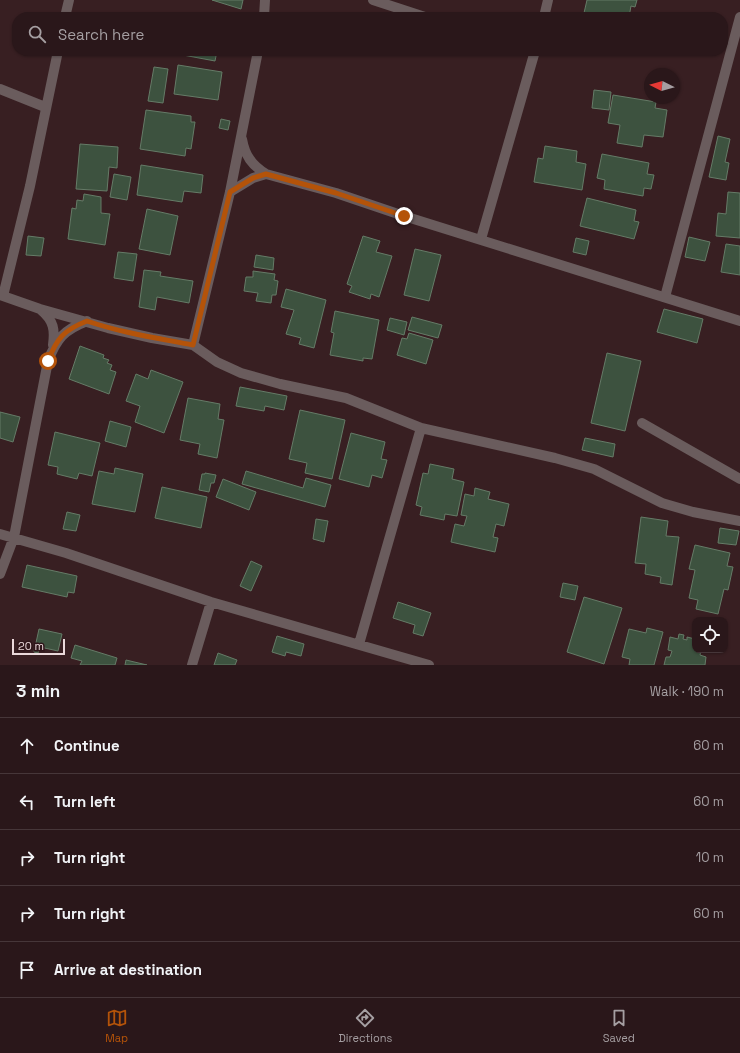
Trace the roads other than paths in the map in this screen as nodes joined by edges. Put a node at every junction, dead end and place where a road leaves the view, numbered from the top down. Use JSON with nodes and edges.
{"nodes":[{"id":1,"x":69,"y":0,"type":"edge"},
{"id":2,"x":266,"y":0,"type":"edge"},
{"id":3,"x":373,"y":0,"type":"edge"},
{"id":4,"x":548,"y":0,"type":"edge"},
{"id":5,"x":66,"y":12,"type":"edge"},
{"id":6,"x":265,"y":12,"type":"edge"},
{"id":7,"x":410,"y":12,"type":"edge"},
{"id":8,"x":545,"y":12,"type":"edge"},
{"id":9,"x":740,"y":17,"type":"edge"},
{"id":10,"x":57,"y":56,"type":"edge"},
{"id":11,"x":257,"y":56,"type":"edge"},
{"id":12,"x":530,"y":56,"type":"edge"},
{"id":13,"x":0,"y":89,"type":"edge"},
{"id":14,"x":45,"y":107,"type":"junction"},
{"id":15,"x":241,"y":137,"type":"junction"},
{"id":16,"x":266,"y":174,"type":"junction"},
{"id":17,"x":230,"y":192,"type":"junction"},
{"id":18,"x":482,"y":239,"type":"junction"},
{"id":19,"x":1,"y":296,"type":"edge"},
{"id":20,"x":665,"y":297,"type":"junction"},
{"id":21,"x":40,"y":309,"type":"junction"},
{"id":22,"x":87,"y":321,"type":"junction"},
{"id":23,"x":740,"y":321,"type":"edge"},
{"id":24,"x":193,"y":345,"type":"junction"},
{"id":25,"x":53,"y":347,"type":"junction"},
{"id":26,"x":642,"y":423,"type":"dead end"},
{"id":27,"x":421,"y":428,"type":"junction"},
{"id":28,"x":740,"y":479,"type":"edge"},
{"id":29,"x":740,"y":521,"type":"edge"},
{"id":30,"x":0,"y":534,"type":"edge"},
{"id":31,"x":14,"y":538,"type":"junction"},
{"id":32,"x":0,"y":574,"type":"edge"},
{"id":33,"x":211,"y":602,"type":"junction"},
{"id":34,"x":359,"y":644,"type":"junction"},
{"id":35,"x":192,"y":665,"type":"edge"},
{"id":36,"x":429,"y":665,"type":"edge"}],
"edges":[{"from":1,"to":5,"type":"street"},
{"from":2,"to":6,"type":"street"},
{"from":3,"to":7,"type":"street"},
{"from":4,"to":8,"type":"street"},
{"from":9,"to":20,"type":"street"},
{"from":10,"to":14,"type":"street"},
{"from":11,"to":15,"type":"street"},
{"from":12,"to":18,"type":"street"},
{"from":13,"to":14,"type":"street"},
{"from":14,"to":19,"type":"street"},
{"from":15,"to":16,"type":"street"},
{"from":15,"to":17,"type":"street"},
{"from":16,"to":17,"type":"street"},
{"from":16,"to":18,"type":"street"},
{"from":17,"to":24,"type":"street"},
{"from":18,"to":20,"type":"street"},
{"from":19,"to":21,"type":"street"},
{"from":20,"to":23,"type":"street"},
{"from":21,"to":22,"type":"street"},
{"from":21,"to":25,"type":"street"},
{"from":22,"to":24,"type":"street"},
{"from":22,"to":25,"type":"street"},
{"from":24,"to":27,"type":"street"},
{"from":25,"to":31,"type":"street"},
{"from":26,"to":28,"type":"street"},
{"from":27,"to":29,"type":"street"},
{"from":27,"to":34,"type":"street"},
{"from":30,"to":31,"type":"street"},
{"from":31,"to":32,"type":"street"},
{"from":31,"to":33,"type":"street"},
{"from":33,"to":34,"type":"street"},
{"from":33,"to":35,"type":"street"},
{"from":34,"to":36,"type":"street"}]}
